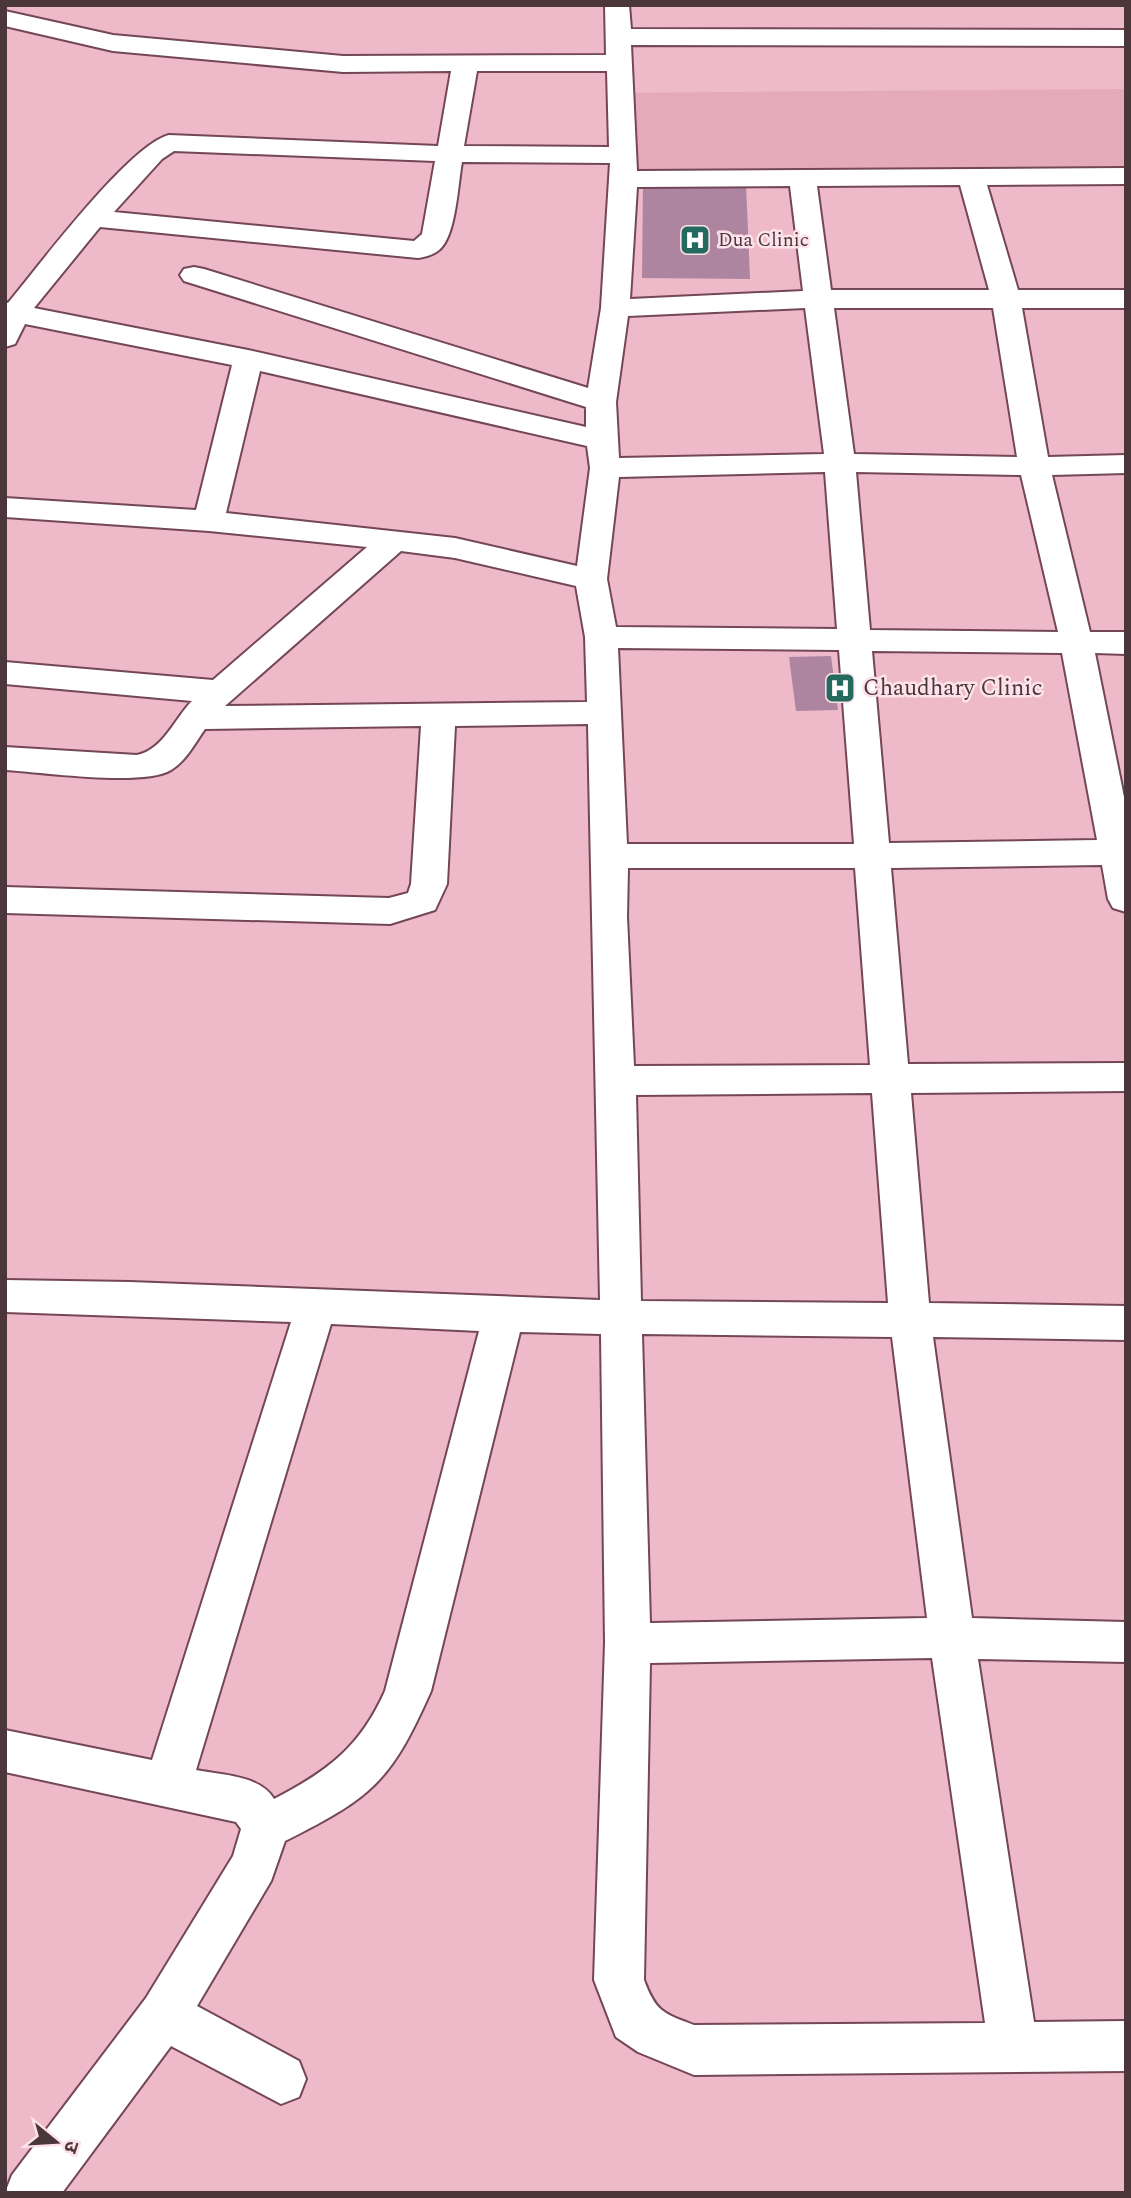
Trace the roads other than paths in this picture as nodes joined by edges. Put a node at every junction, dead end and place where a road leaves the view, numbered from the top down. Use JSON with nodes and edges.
{"nodes":[{"id":1,"x":5,"y":18,"type":"edge"},
{"id":2,"x":618,"y":35,"type":"edge"},
{"id":3,"x":1126,"y":38,"type":"edge"},
{"id":4,"x":465,"y":64,"type":"junction"},
{"id":5,"x":449,"y":154,"type":"junction"},
{"id":6,"x":623,"y":167,"type":"junction"},
{"id":7,"x":1126,"y":176,"type":"edge"},
{"id":8,"x":971,"y":177,"type":"junction"},
{"id":9,"x":802,"y":178,"type":"junction"},
{"id":10,"x":93,"y":218,"type":"junction"},
{"id":11,"x":194,"y":275,"type":"dead end"},
{"id":12,"x":819,"y":299,"type":"junction"},
{"id":13,"x":1006,"y":299,"type":"junction"},
{"id":14,"x":1126,"y":299,"type":"edge"},
{"id":15,"x":615,"y":308,"type":"junction"},
{"id":16,"x":9,"y":320,"type":"edge"},
{"id":17,"x":248,"y":359,"type":"junction"},
{"id":18,"x":601,"y":402,"type":"junction"},
{"id":19,"x":603,"y":454,"type":"junction"},
{"id":20,"x":840,"y":463,"type":"junction"},
{"id":21,"x":1126,"y":464,"type":"edge"},
{"id":22,"x":1034,"y":466,"type":"junction"},
{"id":23,"x":5,"y":506,"type":"edge"},
{"id":24,"x":209,"y":521,"type":"junction"},
{"id":25,"x":394,"y":540,"type":"junction"},
{"id":26,"x":591,"y":579,"type":"junction"},
{"id":27,"x":601,"y":637,"type":"junction"},
{"id":28,"x":853,"y":639,"type":"junction"},
{"id":29,"x":1126,"y":643,"type":"edge"},
{"id":30,"x":1077,"y":644,"type":"junction"},
{"id":31,"x":5,"y":673,"type":"edge"},
{"id":32,"x":220,"y":692,"type":"junction"},
{"id":33,"x":602,"y":713,"type":"junction"},
{"id":34,"x":439,"y":715,"type":"junction"},
{"id":35,"x":195,"y":718,"type":"junction"},
{"id":36,"x":5,"y":758,"type":"edge"},
{"id":37,"x":1122,"y":852,"type":"edge"},
{"id":38,"x":610,"y":856,"type":"junction"},
{"id":39,"x":871,"y":856,"type":"junction"},
{"id":40,"x":1126,"y":899,"type":"edge"},
{"id":41,"x":5,"y":900,"type":"edge"},
{"id":42,"x":1126,"y":1077,"type":"edge"},
{"id":43,"x":891,"y":1080,"type":"junction"},
{"id":44,"x":616,"y":1081,"type":"junction"},
{"id":45,"x":5,"y":1296,"type":"edge"},
{"id":46,"x":316,"y":1307,"type":"junction"},
{"id":47,"x":504,"y":1314,"type":"junction"},
{"id":48,"x":622,"y":1317,"type":"junction"},
{"id":49,"x":910,"y":1318,"type":"junction"},
{"id":50,"x":1126,"y":1323,"type":"edge"},
{"id":51,"x":952,"y":1638,"type":"junction"},
{"id":52,"x":1126,"y":1642,"type":"edge"},
{"id":53,"x":628,"y":1643,"type":"junction"},
{"id":54,"x":5,"y":1751,"type":"edge"},
{"id":55,"x":168,"y":1783,"type":"junction"},
{"id":56,"x":265,"y":1827,"type":"junction"},
{"id":57,"x":164,"y":2015,"type":"junction"},
{"id":58,"x":1013,"y":2046,"type":"junction"},
{"id":59,"x":1126,"y":2046,"type":"edge"},
{"id":60,"x":281,"y":2079,"type":"dead end"},
{"id":61,"x":30,"y":2193,"type":"edge"}],
"edges":[{"from":1,"to":4,"type":"street"},
{"from":2,"to":3,"type":"street"},
{"from":2,"to":4,"type":"street"},
{"from":2,"to":6,"type":"street"},
{"from":4,"to":5,"type":"street"},
{"from":5,"to":6,"type":"street"},
{"from":5,"to":10,"type":"street"},
{"from":5,"to":10,"type":"street"},
{"from":6,"to":9,"type":"street"},
{"from":6,"to":15,"type":"street"},
{"from":7,"to":8,"type":"street"},
{"from":8,"to":9,"type":"street"},
{"from":8,"to":13,"type":"street"},
{"from":9,"to":12,"type":"street"},
{"from":10,"to":16,"type":"street"},
{"from":11,"to":18,"type":"street"},
{"from":12,"to":13,"type":"street"},
{"from":12,"to":15,"type":"street"},
{"from":12,"to":20,"type":"street"},
{"from":13,"to":14,"type":"street"},
{"from":13,"to":22,"type":"street"},
{"from":15,"to":18,"type":"street"},
{"from":16,"to":17,"type":"street"},
{"from":17,"to":19,"type":"street"},
{"from":17,"to":24,"type":"street"},
{"from":18,"to":19,"type":"street"},
{"from":19,"to":20,"type":"street"},
{"from":19,"to":26,"type":"street"},
{"from":20,"to":22,"type":"street"},
{"from":20,"to":28,"type":"street"},
{"from":21,"to":22,"type":"street"},
{"from":22,"to":30,"type":"street"},
{"from":23,"to":24,"type":"street"},
{"from":24,"to":25,"type":"street"},
{"from":25,"to":26,"type":"street"},
{"from":25,"to":32,"type":"street"},
{"from":26,"to":27,"type":"street"},
{"from":27,"to":28,"type":"street"},
{"from":27,"to":33,"type":"street"},
{"from":28,"to":30,"type":"street"},
{"from":28,"to":39,"type":"street"},
{"from":29,"to":30,"type":"street"},
{"from":30,"to":37,"type":"street"},
{"from":31,"to":32,"type":"street"},
{"from":32,"to":35,"type":"street"},
{"from":33,"to":34,"type":"street"},
{"from":33,"to":38,"type":"street"},
{"from":34,"to":35,"type":"street"},
{"from":34,"to":41,"type":"street"},
{"from":35,"to":36,"type":"street"},
{"from":37,"to":39,"type":"street"},
{"from":37,"to":40,"type":"street"},
{"from":38,"to":39,"type":"street"},
{"from":38,"to":44,"type":"street"},
{"from":39,"to":43,"type":"street"},
{"from":42,"to":43,"type":"street"},
{"from":43,"to":44,"type":"street"},
{"from":43,"to":49,"type":"street"},
{"from":44,"to":48,"type":"street"},
{"from":45,"to":46,"type":"street"},
{"from":46,"to":47,"type":"street"},
{"from":46,"to":55,"type":"street"},
{"from":47,"to":48,"type":"street"},
{"from":47,"to":56,"type":"street"},
{"from":48,"to":49,"type":"street"},
{"from":48,"to":53,"type":"street"},
{"from":49,"to":50,"type":"street"},
{"from":49,"to":51,"type":"street"},
{"from":51,"to":52,"type":"street"},
{"from":51,"to":53,"type":"street"},
{"from":51,"to":58,"type":"street"},
{"from":53,"to":58,"type":"street"},
{"from":54,"to":55,"type":"street"},
{"from":55,"to":56,"type":"street"},
{"from":56,"to":57,"type":"street"},
{"from":57,"to":60,"type":"street"},
{"from":57,"to":61,"type":"street"},
{"from":58,"to":59,"type":"street"}]}
